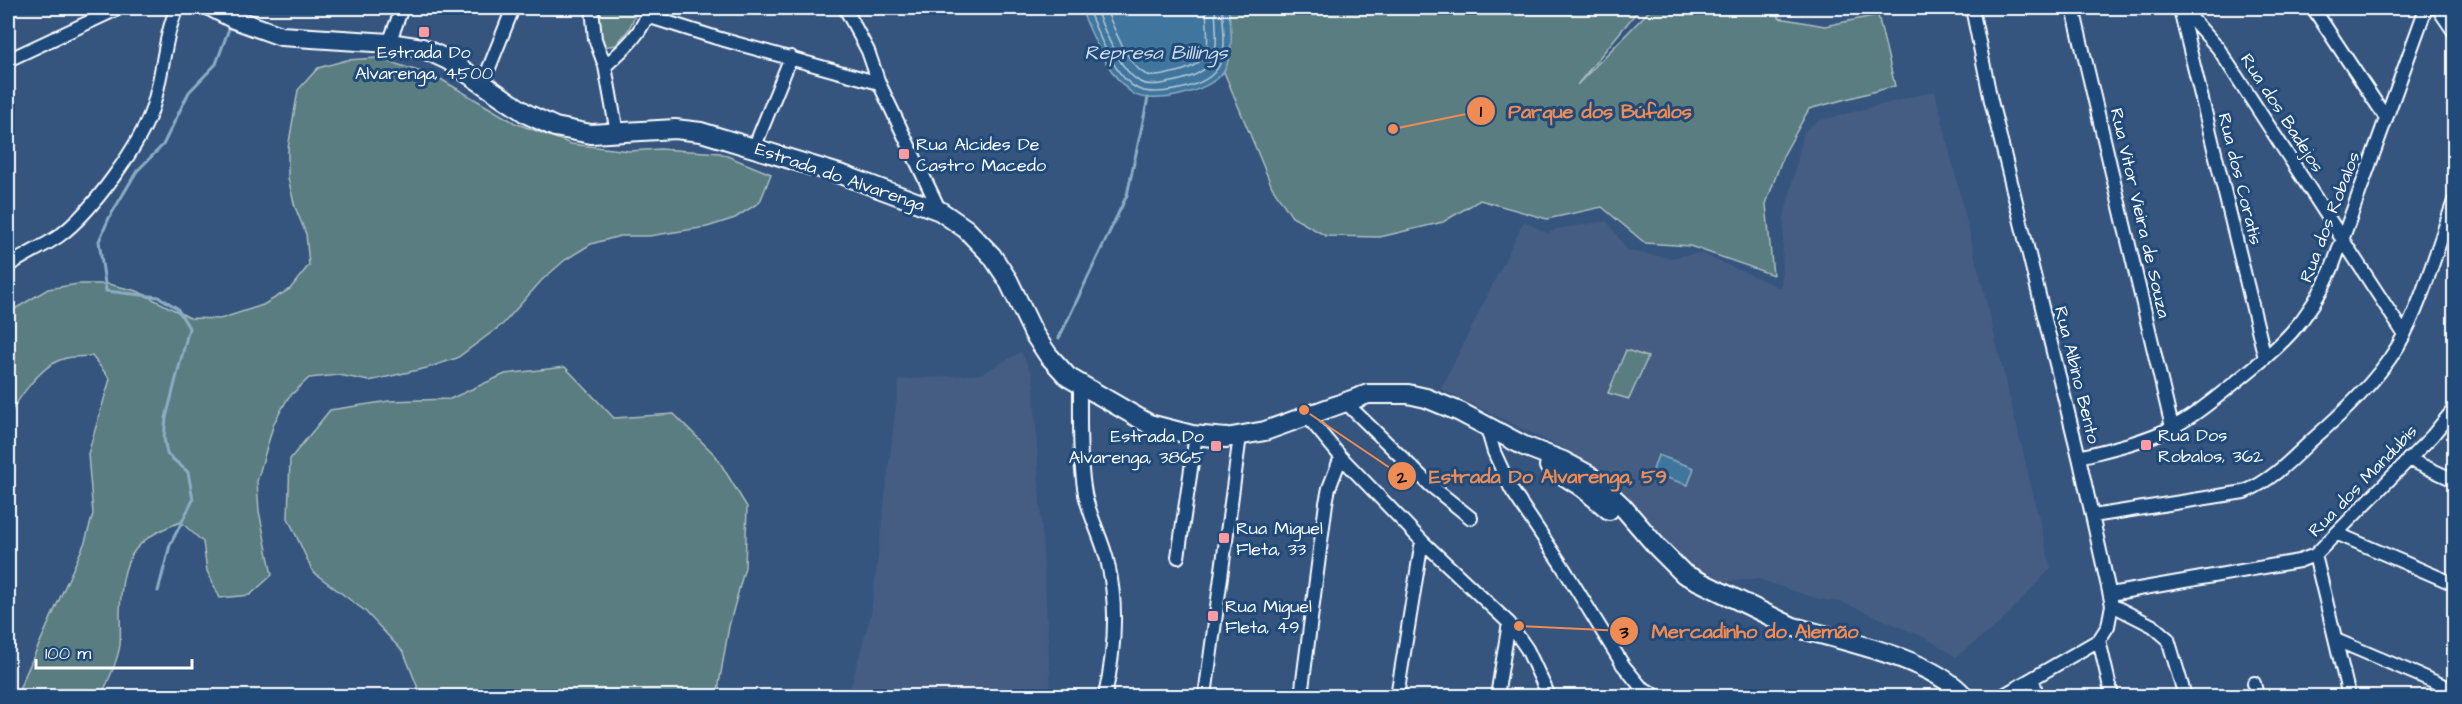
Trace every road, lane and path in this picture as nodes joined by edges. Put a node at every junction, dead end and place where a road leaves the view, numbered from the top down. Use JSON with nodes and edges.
{"nodes":[{"id":1,"x":119,"y":8,"type":"edge"},
{"id":2,"x":177,"y":8,"type":"edge"},
{"id":3,"x":213,"y":8,"type":"edge"},
{"id":4,"x":402,"y":8,"type":"edge"},
{"id":5,"x":513,"y":8,"type":"edge"},
{"id":6,"x":592,"y":8,"type":"edge"},
{"id":7,"x":845,"y":8,"type":"edge"},
{"id":8,"x":1972,"y":8,"type":"edge"},
{"id":9,"x":2073,"y":8,"type":"edge"},
{"id":10,"x":2313,"y":8,"type":"edge"},
{"id":11,"x":2426,"y":8,"type":"edge"},
{"id":12,"x":2439,"y":8,"type":"edge"},
{"id":13,"x":2180,"y":9,"type":"edge"},
{"id":14,"x":648,"y":12,"type":"edge"},
{"id":15,"x":2454,"y":30,"type":"edge"},
{"id":16,"x":389,"y":43,"type":"junction"},
{"id":17,"x":791,"y":57,"type":"junction"},
{"id":18,"x":8,"y":60,"type":"edge"},
{"id":19,"x":605,"y":66,"type":"junction"},
{"id":20,"x":879,"y":82,"type":"junction"},
{"id":21,"x":483,"y":83,"type":"junction"},
{"id":22,"x":2386,"y":118,"type":"junction"},
{"id":23,"x":616,"y":133,"type":"junction"},
{"id":24,"x":754,"y":148,"type":"junction"},
{"id":25,"x":2454,"y":201,"type":"edge"},
{"id":26,"x":940,"y":211,"type":"junction"},
{"id":27,"x":2343,"y":240,"type":"junction"},
{"id":28,"x":9,"y":263,"type":"edge"},
{"id":29,"x":2404,"y":334,"type":"junction"},
{"id":30,"x":2265,"y":358,"type":"junction"},
{"id":31,"x":1080,"y":384,"type":"junction"},
{"id":32,"x":1344,"y":401,"type":"junction"},
{"id":33,"x":2454,"y":409,"type":"edge"},
{"id":34,"x":1306,"y":416,"type":"junction"},
{"id":35,"x":2172,"y":427,"type":"junction"},
{"id":36,"x":1487,"y":428,"type":"junction"},
{"id":37,"x":1196,"y":435,"type":"junction"},
{"id":38,"x":1239,"y":436,"type":"junction"},
{"id":39,"x":1341,"y":457,"type":"junction"},
{"id":40,"x":2079,"y":457,"type":"junction"},
{"id":41,"x":2408,"y":459,"type":"junction"},
{"id":42,"x":2454,"y":480,"type":"edge"},
{"id":43,"x":2093,"y":516,"type":"junction"},
{"id":44,"x":1472,"y":518,"type":"dead end"},
{"id":45,"x":2338,"y":534,"type":"junction"},
{"id":46,"x":1422,"y":541,"type":"junction"},
{"id":47,"x":2315,"y":555,"type":"junction"},
{"id":48,"x":1178,"y":557,"type":"dead end"},
{"id":49,"x":2454,"y":584,"type":"edge"},
{"id":50,"x":2111,"y":600,"type":"junction"},
{"id":51,"x":1509,"y":623,"type":"junction"},
{"id":52,"x":2099,"y":640,"type":"junction"},
{"id":53,"x":2336,"y":640,"type":"junction"},
{"id":54,"x":2033,"y":679,"type":"junction"},
{"id":55,"x":2254,"y":683,"type":"dead end"},
{"id":56,"x":2454,"y":690,"type":"edge"},
{"id":57,"x":1105,"y":696,"type":"edge"},
{"id":58,"x":1205,"y":696,"type":"edge"},
{"id":59,"x":1301,"y":696,"type":"edge"},
{"id":60,"x":1397,"y":696,"type":"edge"},
{"id":61,"x":1497,"y":696,"type":"edge"},
{"id":62,"x":1549,"y":696,"type":"edge"},
{"id":63,"x":1657,"y":696,"type":"edge"},
{"id":64,"x":1964,"y":696,"type":"edge"},
{"id":65,"x":2002,"y":696,"type":"edge"},
{"id":66,"x":2037,"y":696,"type":"edge"},
{"id":67,"x":2112,"y":696,"type":"edge"},
{"id":68,"x":2185,"y":696,"type":"edge"},
{"id":69,"x":2257,"y":696,"type":"edge"},
{"id":70,"x":2349,"y":696,"type":"edge"}],
"edges":[{"from":1,"to":18,"type":"street"},
{"from":2,"to":28,"type":"street"},
{"from":3,"to":16,"type":"main road","name":"Estrada do Alvarenga"},
{"from":4,"to":16,"type":"street"},
{"from":5,"to":21,"type":"street"},
{"from":6,"to":19,"type":"street"},
{"from":7,"to":20,"type":"street"},
{"from":8,"to":40,"type":"street","name":"Rua Albino Bento"},
{"from":9,"to":35,"type":"street","name":"Rua Vitor Vieira de Souza"},
{"from":10,"to":22,"type":"street"},
{"from":11,"to":22,"type":"street","name":"Rua dos Robalos"},
{"from":12,"to":15,"type":"street"},
{"from":13,"to":27,"type":"street","name":"Rua dos Badejos"},
{"from":13,"to":30,"type":"street","name":"Rua dos Coratis"},
{"from":14,"to":17,"type":"street"},
{"from":14,"to":19,"type":"street"},
{"from":16,"to":21,"type":"main road","name":"Estrada do Alvarenga"},
{"from":17,"to":20,"type":"street"},
{"from":17,"to":24,"type":"street"},
{"from":19,"to":23,"type":"street"},
{"from":20,"to":26,"type":"street"},
{"from":21,"to":23,"type":"main road","name":"Estrada do Alvarenga"},
{"from":22,"to":27,"type":"street","name":"Rua dos Robalos"},
{"from":23,"to":24,"type":"main road","name":"Estrada do Alvarenga"},
{"from":24,"to":26,"type":"main road","name":"Estrada do Alvarenga"},
{"from":25,"to":29,"type":"street"},
{"from":26,"to":31,"type":"main road","name":"Estrada do Alvarenga"},
{"from":27,"to":29,"type":"street","name":"Rua dos Badejos"},
{"from":27,"to":30,"type":"street","name":"Rua dos Robalos"},
{"from":29,"to":43,"type":"street"},
{"from":30,"to":35,"type":"street","name":"Rua dos Robalos"},
{"from":31,"to":37,"type":"main road","name":"Estrada do Alvarenga"},
{"from":31,"to":57,"type":"street"},
{"from":32,"to":34,"type":"main road","name":"Estrada do Alvarenga"},
{"from":32,"to":36,"type":"main road","name":"Estrada do Alvarenga"},
{"from":32,"to":44,"type":"street"},
{"from":33,"to":41,"type":"street","name":"Rua dos Mandubis"},
{"from":34,"to":38,"type":"main road","name":"Estrada do Alvarenga"},
{"from":34,"to":39,"type":"street"},
{"from":35,"to":40,"type":"street","name":"Rua dos Robalos"},
{"from":36,"to":63,"type":"street"},
{"from":36,"to":64,"type":"main road","name":"Estrada do Alvarenga"},
{"from":37,"to":38,"type":"main road","name":"Estrada do Alvarenga"},
{"from":37,"to":48,"type":"street"},
{"from":38,"to":58,"type":"street"},
{"from":39,"to":46,"type":"street"},
{"from":39,"to":59,"type":"street"},
{"from":40,"to":43,"type":"street","name":"Rua Albino Bento"},
{"from":41,"to":42,"type":"street"},
{"from":41,"to":45,"type":"street","name":"Rua dos Mandubis"},
{"from":43,"to":50,"type":"street","name":"Rua Albino Bento"},
{"from":45,"to":47,"type":"street","name":"Rua dos Mandubis"},
{"from":45,"to":49,"type":"street"},
{"from":46,"to":51,"type":"street"},
{"from":46,"to":60,"type":"street"},
{"from":47,"to":50,"type":"street","name":"Rua dos Mandubis"},
{"from":47,"to":53,"type":"street"},
{"from":50,"to":52,"type":"street","name":"Rua Albino Bento"},
{"from":50,"to":68,"type":"street"},
{"from":51,"to":61,"type":"street"},
{"from":51,"to":62,"type":"street"},
{"from":52,"to":54,"type":"street"},
{"from":52,"to":67,"type":"street"},
{"from":53,"to":56,"type":"street"},
{"from":53,"to":70,"type":"street"},
{"from":54,"to":65,"type":"street"},
{"from":54,"to":66,"type":"street"},
{"from":55,"to":69,"type":"street"}]}
